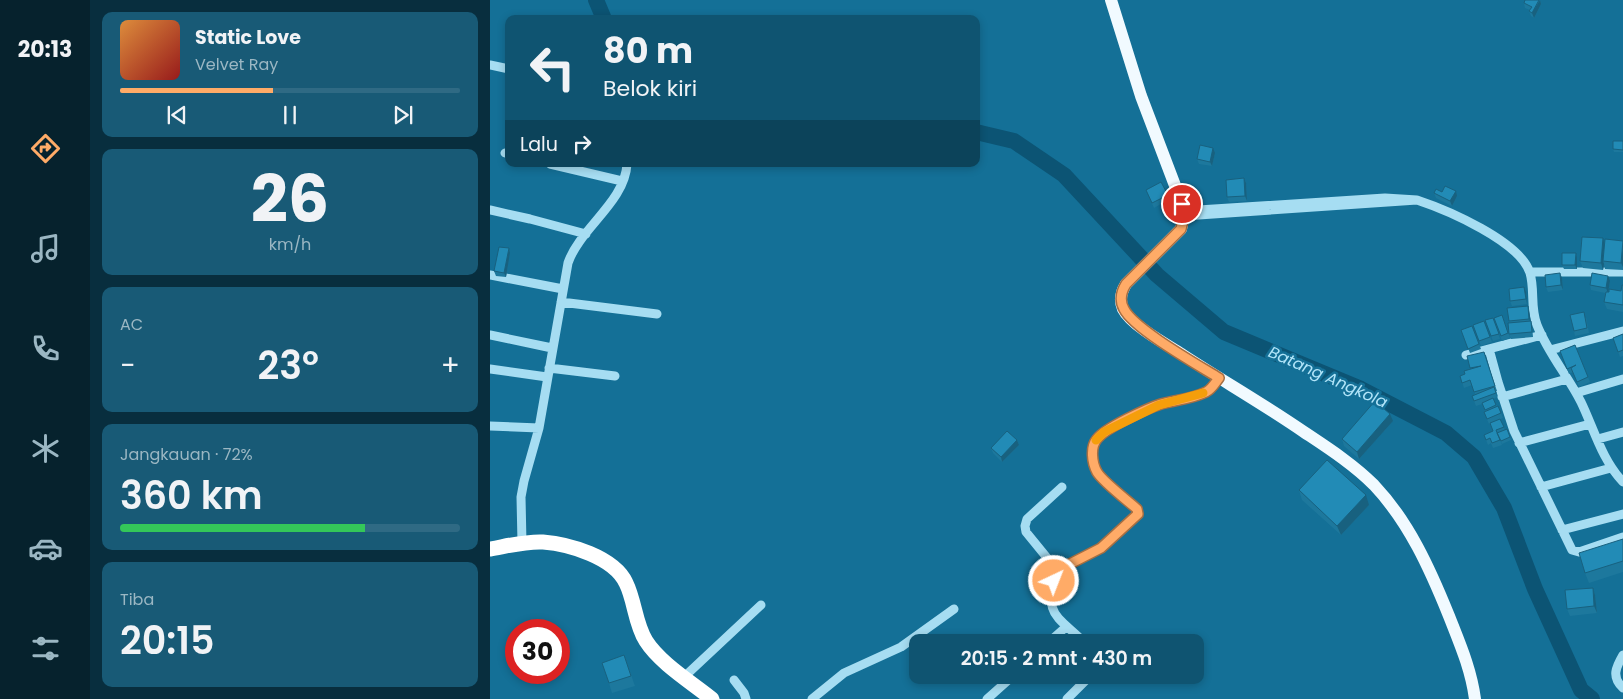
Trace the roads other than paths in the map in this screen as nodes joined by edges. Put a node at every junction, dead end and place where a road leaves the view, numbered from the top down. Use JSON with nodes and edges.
{"nodes":[{"id":1,"x":1112,"y":0,"type":"edge"},
{"id":2,"x":490,"y":65,"type":"edge"},
{"id":3,"x":505,"y":68,"type":"edge"},
{"id":4,"x":563,"y":167,"type":"edge"},
{"id":5,"x":626,"y":167,"type":"edge"},
{"id":6,"x":622,"y":181,"type":"junction"},
{"id":7,"x":490,"y":210,"type":"edge"},
{"id":8,"x":1184,"y":214,"type":"junction"},
{"id":9,"x":586,"y":234,"type":"junction"},
{"id":10,"x":1530,"y":272,"type":"junction"},
{"id":11,"x":1623,"y":272,"type":"edge"},
{"id":12,"x":490,"y":275,"type":"edge"},
{"id":13,"x":563,"y":289,"type":"junction"},
{"id":14,"x":561,"y":302,"type":"junction"},
{"id":15,"x":658,"y":314,"type":"dead end"},
{"id":16,"x":1623,"y":331,"type":"edge"},
{"id":17,"x":490,"y":335,"type":"edge"},
{"id":18,"x":1542,"y":335,"type":"junction"},
{"id":19,"x":552,"y":348,"type":"junction"},
{"id":20,"x":1489,"y":349,"type":"junction"},
{"id":21,"x":1550,"y":350,"type":"junction"},
{"id":22,"x":1466,"y":355,"type":"edge"},
{"id":23,"x":549,"y":368,"type":"junction"},
{"id":24,"x":490,"y":369,"type":"edge"},
{"id":25,"x":615,"y":376,"type":"dead end"},
{"id":26,"x":547,"y":377,"type":"junction"},
{"id":27,"x":1219,"y":378,"type":"junction"},
{"id":28,"x":1567,"y":379,"type":"junction"},
{"id":29,"x":1623,"y":379,"type":"edge"},
{"id":30,"x":1576,"y":393,"type":"junction"},
{"id":31,"x":1502,"y":397,"type":"junction"},
{"id":32,"x":1590,"y":424,"type":"junction"},
{"id":33,"x":490,"y":426,"type":"edge"},
{"id":34,"x":539,"y":428,"type":"junction"},
{"id":35,"x":1623,"y":432,"type":"edge"},
{"id":36,"x":1598,"y":439,"type":"junction"},
{"id":37,"x":1519,"y":443,"type":"junction"},
{"id":38,"x":1611,"y":468,"type":"junction"},
{"id":39,"x":1623,"y":482,"type":"edge"},
{"id":40,"x":1062,"y":487,"type":"dead end"},
{"id":41,"x":1541,"y":487,"type":"junction"},
{"id":42,"x":1623,"y":514,"type":"edge"},
{"id":43,"x":1562,"y":530,"type":"junction"},
{"id":44,"x":1623,"y":538,"type":"edge"},
{"id":45,"x":522,"y":543,"type":"junction"},
{"id":46,"x":490,"y":549,"type":"edge"},
{"id":47,"x":1058,"y":570,"type":"junction"},
{"id":48,"x":761,"y":605,"type":"dead end"},
{"id":49,"x":954,"y":609,"type":"dead end"},
{"id":50,"x":1066,"y":627,"type":"junction"},
{"id":51,"x":1058,"y":634,"type":"edge"},
{"id":52,"x":1074,"y":634,"type":"edge"},
{"id":53,"x":1623,"y":654,"type":"edge"},
{"id":54,"x":684,"y":677,"type":"junction"},
{"id":55,"x":734,"y":680,"type":"dead end"},
{"id":56,"x":1004,"y":684,"type":"edge"},
{"id":57,"x":1082,"y":684,"type":"edge"},
{"id":58,"x":1623,"y":688,"type":"edge"},
{"id":59,"x":712,"y":699,"type":"edge"},
{"id":60,"x":746,"y":699,"type":"edge"},
{"id":61,"x":812,"y":699,"type":"edge"},
{"id":62,"x":987,"y":699,"type":"edge"},
{"id":63,"x":1066,"y":699,"type":"edge"},
{"id":64,"x":1475,"y":699,"type":"edge"}],
"edges":[{"from":1,"to":8,"type":"main road"},
{"from":2,"to":3,"type":"street"},
{"from":4,"to":6,"type":"street"},
{"from":5,"to":6,"type":"street"},
{"from":6,"to":9,"type":"street"},
{"from":7,"to":9,"type":"street"},
{"from":8,"to":10,"type":"street"},
{"from":8,"to":27,"type":"main road"},
{"from":9,"to":13,"type":"street"},
{"from":10,"to":11,"type":"street"},
{"from":10,"to":18,"type":"street"},
{"from":12,"to":13,"type":"street"},
{"from":13,"to":14,"type":"street"},
{"from":14,"to":15,"type":"street"},
{"from":14,"to":19,"type":"street"},
{"from":16,"to":21,"type":"street"},
{"from":17,"to":19,"type":"street"},
{"from":18,"to":20,"type":"street"},
{"from":18,"to":21,"type":"street"},
{"from":19,"to":23,"type":"street"},
{"from":20,"to":22,"type":"street"},
{"from":20,"to":31,"type":"street"},
{"from":21,"to":28,"type":"street"},
{"from":23,"to":25,"type":"street"},
{"from":23,"to":26,"type":"street"},
{"from":24,"to":26,"type":"street"},
{"from":26,"to":34,"type":"street"},
{"from":27,"to":47,"type":"street"},
{"from":27,"to":64,"type":"main road"},
{"from":28,"to":30,"type":"street"},
{"from":28,"to":31,"type":"street"},
{"from":29,"to":30,"type":"street"},
{"from":30,"to":32,"type":"street"},
{"from":31,"to":37,"type":"street"},
{"from":32,"to":36,"type":"street"},
{"from":32,"to":37,"type":"street"},
{"from":33,"to":34,"type":"street"},
{"from":34,"to":45,"type":"street"},
{"from":35,"to":36,"type":"street"},
{"from":36,"to":38,"type":"street"},
{"from":37,"to":41,"type":"street"},
{"from":38,"to":39,"type":"street"},
{"from":38,"to":41,"type":"street"},
{"from":40,"to":47,"type":"street"},
{"from":41,"to":43,"type":"street"},
{"from":42,"to":43,"type":"street"},
{"from":43,"to":44,"type":"street"},
{"from":45,"to":46,"type":"highway"},
{"from":45,"to":54,"type":"highway"},
{"from":47,"to":50,"type":"street"},
{"from":48,"to":54,"type":"street"},
{"from":49,"to":61,"type":"street"},
{"from":50,"to":51,"type":"street"},
{"from":50,"to":52,"type":"street"},
{"from":53,"to":58,"type":"street"},
{"from":54,"to":59,"type":"highway"},
{"from":55,"to":60,"type":"street"},
{"from":56,"to":62,"type":"street"},
{"from":57,"to":63,"type":"street"}]}
